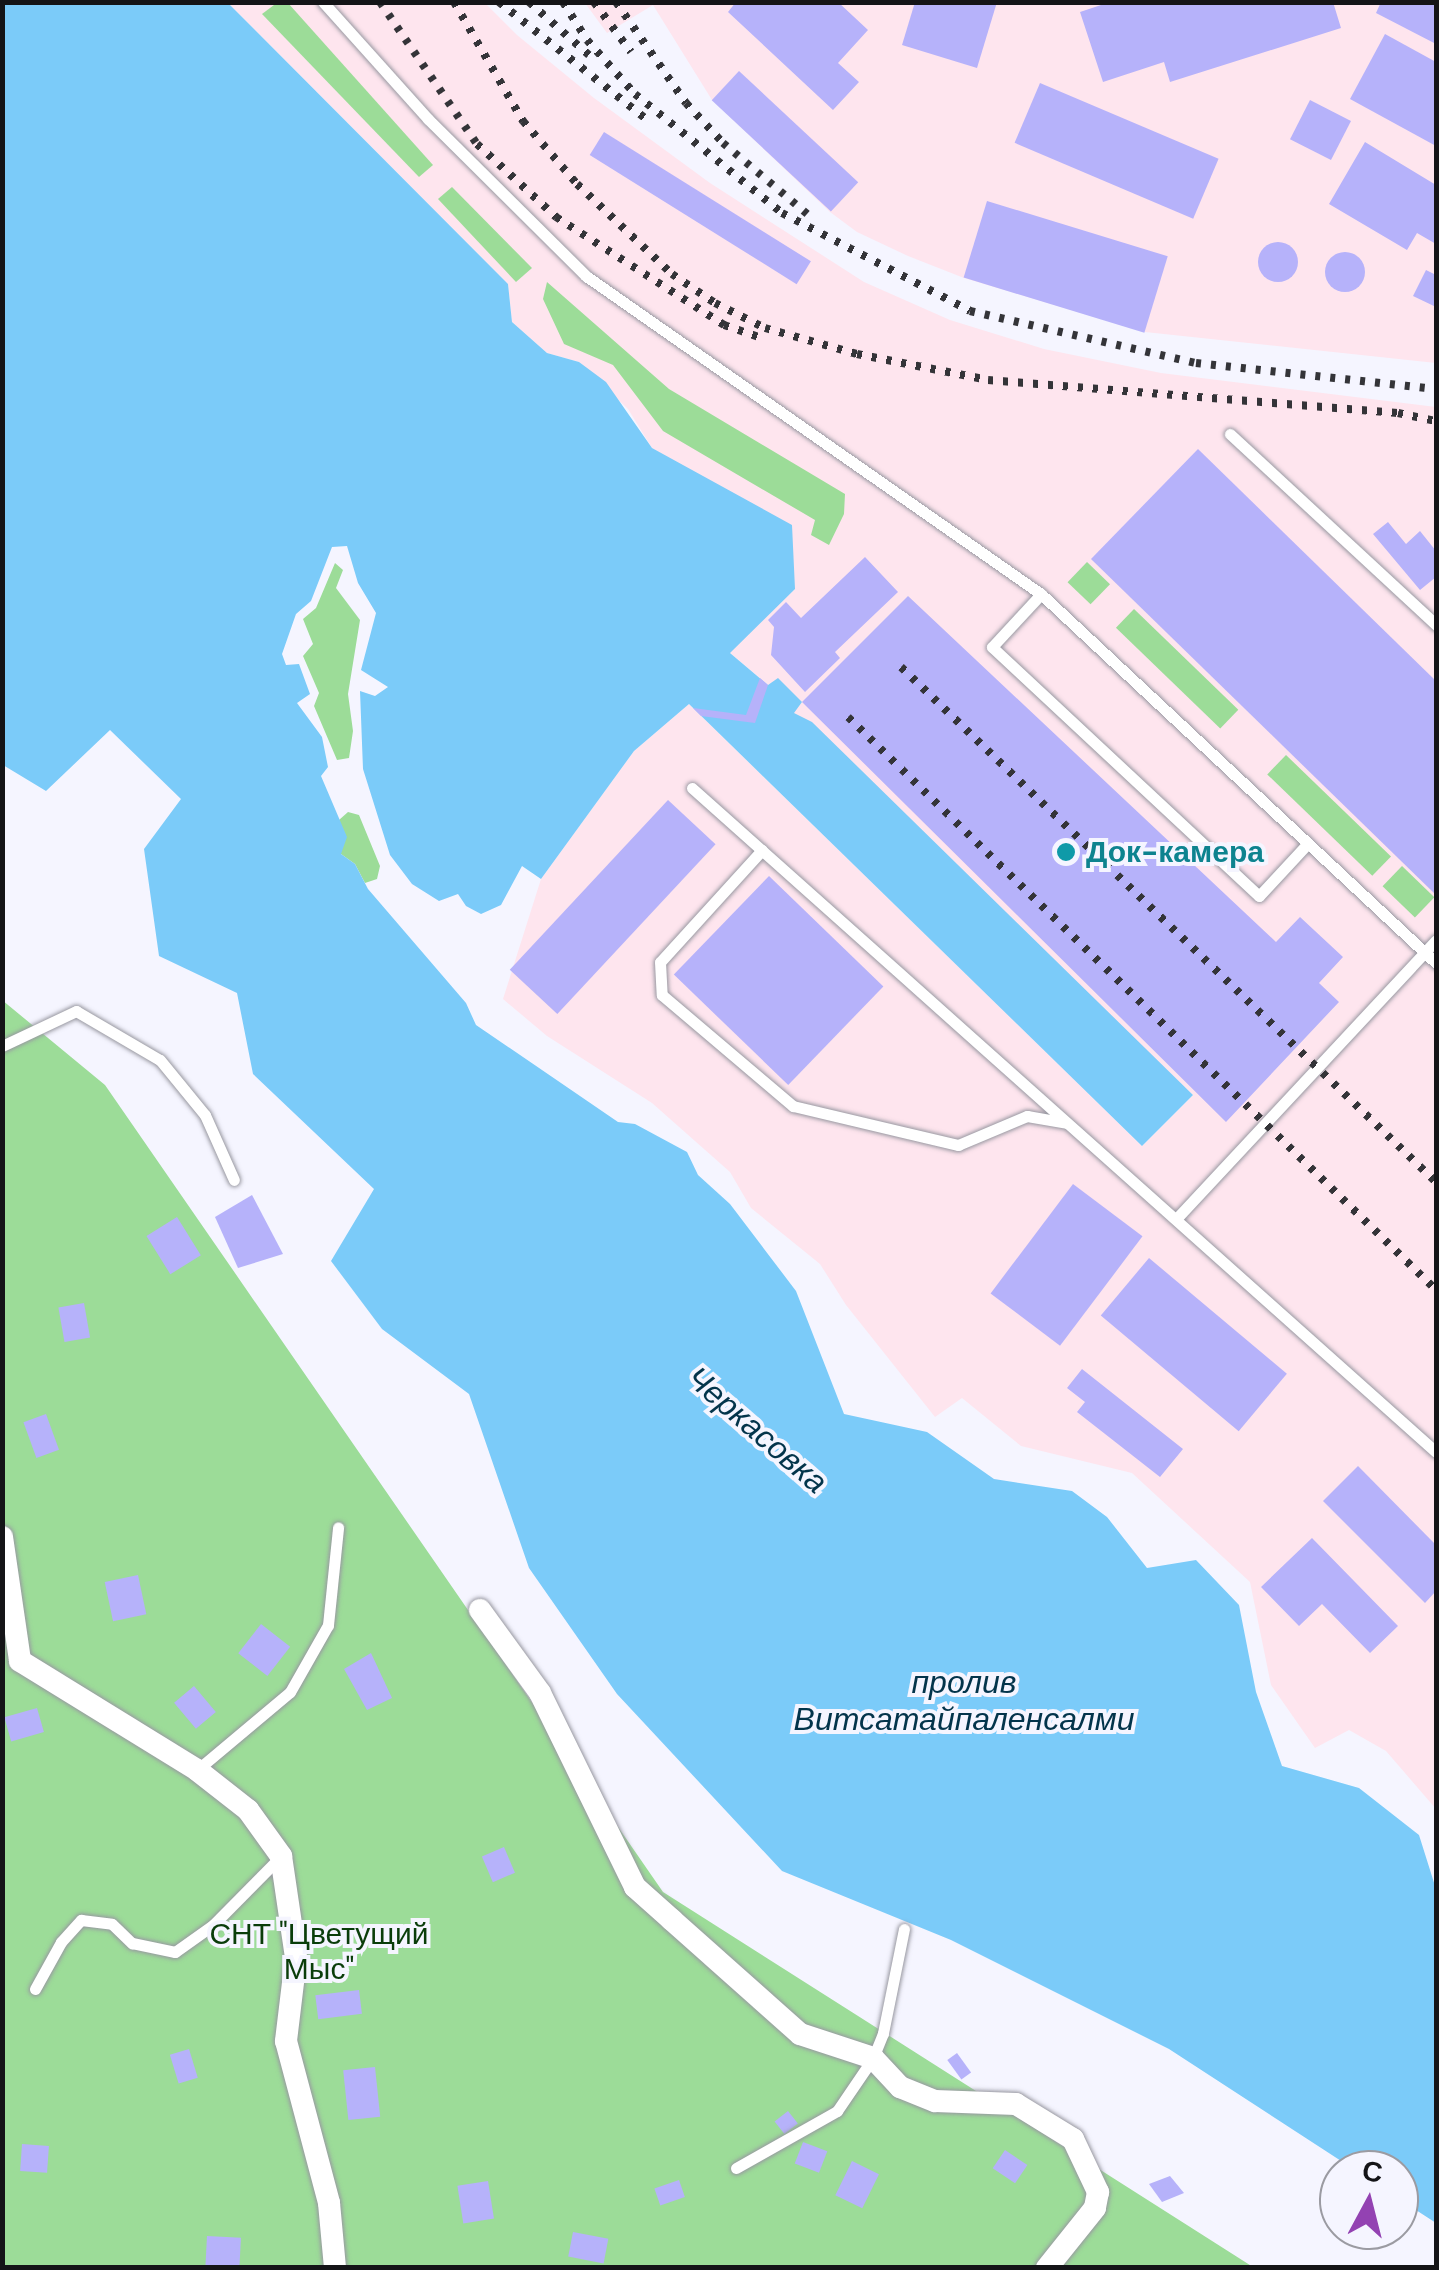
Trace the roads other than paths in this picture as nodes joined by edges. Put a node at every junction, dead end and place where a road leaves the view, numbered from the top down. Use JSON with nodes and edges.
{"nodes":[{"id":1,"x":323,"y":2,"type":"edge"},
{"id":2,"x":1230,"y":434,"type":"dead end"},
{"id":3,"x":1041,"y":594,"type":"junction"},
{"id":4,"x":1436,"y":624,"type":"edge"},
{"id":5,"x":692,"y":788,"type":"dead end"},
{"id":6,"x":1308,"y":843,"type":"junction"},
{"id":7,"x":762,"y":850,"type":"junction"},
{"id":8,"x":1436,"y":940,"type":"edge"},
{"id":9,"x":1425,"y":952,"type":"junction"},
{"id":10,"x":1436,"y":963,"type":"edge"},
{"id":11,"x":2,"y":1046,"type":"edge"},
{"id":12,"x":1069,"y":1124,"type":"junction"},
{"id":13,"x":234,"y":1180,"type":"dead end"},
{"id":14,"x":1176,"y":1219,"type":"junction"},
{"id":15,"x":1436,"y":1452,"type":"edge"},
{"id":16,"x":338,"y":1528,"type":"dead end"},
{"id":17,"x":2,"y":1538,"type":"edge"},
{"id":18,"x":480,"y":1610,"type":"dead end"},
{"id":19,"x":11,"y":1666,"type":"edge"},
{"id":20,"x":198,"y":1770,"type":"junction"},
{"id":21,"x":281,"y":1856,"type":"junction"},
{"id":22,"x":904,"y":1928,"type":"dead end"},
{"id":23,"x":36,"y":1989,"type":"dead end"},
{"id":24,"x":872,"y":2058,"type":"junction"},
{"id":25,"x":736,"y":2168,"type":"dead end"},
{"id":26,"x":335,"y":2268,"type":"edge"},
{"id":27,"x":1047,"y":2268,"type":"edge"}],
"edges":[{"from":1,"to":3,"type":"lane"},
{"from":2,"to":4,"type":"lane"},
{"from":3,"to":6,"type":"lane"},
{"from":3,"to":6,"type":"lane"},
{"from":5,"to":7,"type":"lane"},
{"from":6,"to":9,"type":"lane"},
{"from":7,"to":12,"type":"lane"},
{"from":7,"to":12,"type":"lane"},
{"from":8,"to":9,"type":"lane"},
{"from":9,"to":10,"type":"lane"},
{"from":9,"to":14,"type":"lane"},
{"from":11,"to":13,"type":"lane"},
{"from":12,"to":14,"type":"lane"},
{"from":14,"to":15,"type":"lane"},
{"from":16,"to":20,"type":"lane"},
{"from":17,"to":19,"type":"street"},
{"from":18,"to":24,"type":"street"},
{"from":19,"to":20,"type":"street"},
{"from":20,"to":21,"type":"street"},
{"from":21,"to":23,"type":"lane"},
{"from":21,"to":26,"type":"street"},
{"from":22,"to":24,"type":"lane"},
{"from":24,"to":25,"type":"lane"},
{"from":24,"to":27,"type":"street"}]}
